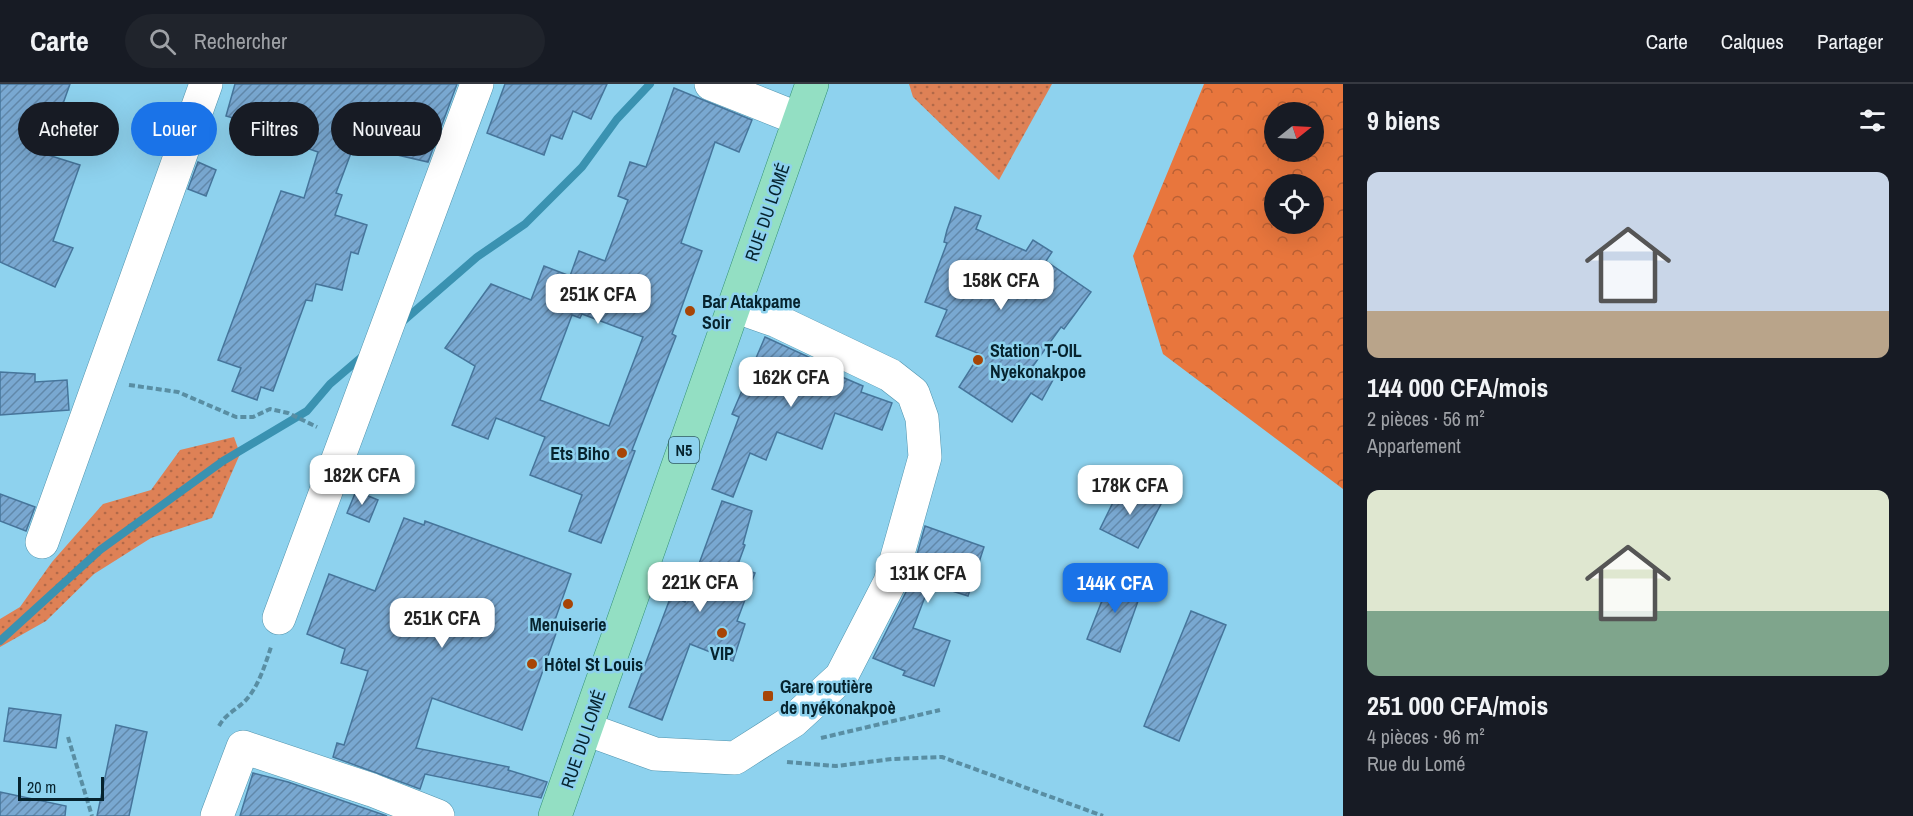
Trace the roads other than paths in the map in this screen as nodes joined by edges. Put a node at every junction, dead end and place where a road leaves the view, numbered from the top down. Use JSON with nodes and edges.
{"nodes":[{"id":1,"x":206,"y":84,"type":"edge"},
{"id":2,"x":477,"y":84,"type":"edge"},
{"id":3,"x":711,"y":84,"type":"edge"},
{"id":4,"x":812,"y":84,"type":"edge"},
{"id":5,"x":799,"y":119,"type":"junction"},
{"id":6,"x":734,"y":306,"type":"junction"},
{"id":7,"x":42,"y":542,"type":"dead end"},
{"id":8,"x":279,"y":618,"type":"road end"},
{"id":9,"x":586,"y":729,"type":"junction"},
{"id":10,"x":217,"y":816,"type":"edge"},
{"id":11,"x":438,"y":816,"type":"edge"},
{"id":12,"x":555,"y":816,"type":"edge"}],
"edges":[{"from":1,"to":7,"type":"street"},
{"from":2,"to":8,"type":"street"},
{"from":3,"to":5,"type":"street"},
{"from":4,"to":5,"type":"main road","name":"RUE DU LOMÉ","number":"N5"},
{"from":5,"to":6,"type":"main road","name":"RUE DU LOMÉ","number":"N5"},
{"from":6,"to":9,"type":"main road","name":"RUE DU LOMÉ","number":"N5"},
{"from":6,"to":9,"type":"street"},
{"from":9,"to":12,"type":"main road","name":"RUE DU LOMÉ","number":"N5"},
{"from":10,"to":11,"type":"street"}]}
